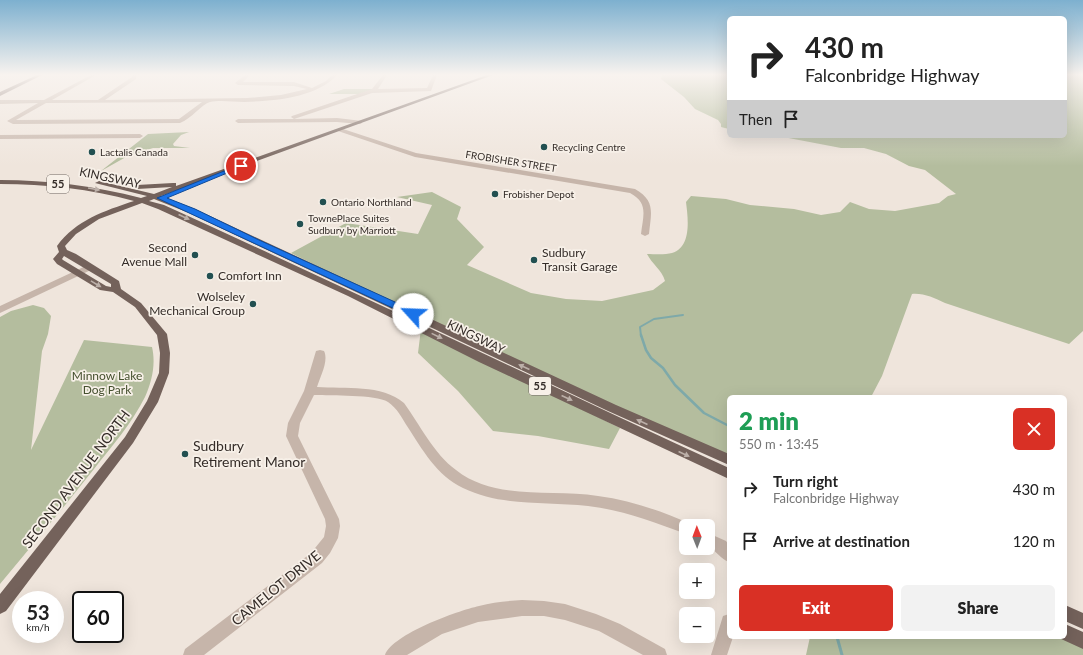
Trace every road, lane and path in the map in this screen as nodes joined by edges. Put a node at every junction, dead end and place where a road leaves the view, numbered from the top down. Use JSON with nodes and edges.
{"nodes":[{"id":1,"x":38,"y":106,"type":"edge"},
{"id":2,"x":201,"y":106,"type":"edge"},
{"id":3,"x":328,"y":106,"type":"edge"},
{"id":4,"x":406,"y":106,"type":"edge"},
{"id":5,"x":285,"y":120,"type":"junction"},
{"id":6,"x":238,"y":121,"type":"dead end"},
{"id":7,"x":360,"y":122,"type":"junction"},
{"id":8,"x":340,"y":130,"type":"junction"},
{"id":9,"x":0,"y":136,"type":"edge"},
{"id":10,"x":140,"y":136,"type":"dead end"},
{"id":11,"x":235,"y":168,"type":"junction"},
{"id":12,"x":0,"y":177,"type":"edge"},
{"id":13,"x":202,"y":179,"type":"junction"},
{"id":14,"x":0,"y":182,"type":"edge"},
{"id":15,"x":106,"y":185,"type":"junction"},
{"id":16,"x":116,"y":194,"type":"junction"},
{"id":17,"x":158,"y":197,"type":"junction"},
{"id":18,"x":144,"y":202,"type":"junction"},
{"id":19,"x":110,"y":211,"type":"junction"},
{"id":20,"x":82,"y":226,"type":"junction"},
{"id":21,"x":645,"y":234,"type":"dead end"},
{"id":22,"x":63,"y":252,"type":"junction"},
{"id":23,"x":90,"y":267,"type":"junction"},
{"id":24,"x":77,"y":273,"type":"junction"},
{"id":25,"x":116,"y":290,"type":"junction"},
{"id":26,"x":0,"y":310,"type":"edge"},
{"id":27,"x":320,"y":353,"type":"dead end"},
{"id":28,"x":310,"y":391,"type":"junction"},
{"id":29,"x":727,"y":459,"type":"edge"},
{"id":30,"x":727,"y":473,"type":"edge"},
{"id":31,"x":679,"y":525,"type":"edge"},
{"id":32,"x":715,"y":543,"type":"edge"},
{"id":33,"x":727,"y":553,"type":"edge"},
{"id":34,"x":0,"y":606,"type":"edge"},
{"id":35,"x":1067,"y":614,"type":"edge"},
{"id":36,"x":1083,"y":621,"type":"edge"},
{"id":37,"x":727,"y":629,"type":"edge"},
{"id":38,"x":1067,"y":633,"type":"edge"},
{"id":39,"x":1083,"y":641,"type":"edge"},
{"id":40,"x":191,"y":655,"type":"edge"},
{"id":41,"x":393,"y":655,"type":"edge"},
{"id":42,"x":659,"y":655,"type":"edge"},
{"id":43,"x":719,"y":655,"type":"edge"}],
"edges":[{"from":1,"to":2,"type":"street"},
{"from":3,"to":5,"type":"street"},
{"from":4,"to":7,"type":"main road"},
{"from":5,"to":6,"type":"street"},
{"from":5,"to":7,"type":"street"},
{"from":7,"to":8,"type":"main road"},
{"from":8,"to":11,"type":"main road"},
{"from":8,"to":21,"type":"street","name":"FROBISHER STREET"},
{"from":9,"to":10,"type":"street"},
{"from":11,"to":13,"type":"main road"},
{"from":11,"to":17,"type":"main road"},
{"from":12,"to":15,"type":"main road","name":"KINGSWAY","number":"55"},
{"from":13,"to":15,"type":"main road"},
{"from":13,"to":17,"type":"main road"},
{"from":14,"to":16,"type":"main road","name":"KINGSWAY","number":"55","one_way":true},
{"from":15,"to":17,"type":"main road","name":"KINGSWAY","number":"55"},
{"from":16,"to":18,"type":"main road","name":"KINGSWAY","number":"55"},
{"from":16,"to":19,"type":"main road"},
{"from":17,"to":18,"type":"main road"},
{"from":29,"to":17,"type":"main road","name":"KINGSWAY","number":"55","one_way":true},
{"from":18,"to":19,"type":"main road"},
{"from":18,"to":20,"type":"main road"},
{"from":18,"to":30,"type":"main road","name":"KINGSWAY","number":"55","one_way":true},
{"from":19,"to":20,"type":"main road"},
{"from":20,"to":22,"type":"main road"},
{"from":22,"to":23,"type":"main road","name":"SECOND AVENUE NORTH"},
{"from":22,"to":24,"type":"main road","name":"SECOND AVENUE NORTH"},
{"from":23,"to":24,"type":"street"},
{"from":23,"to":25,"type":"main road","name":"SECOND AVENUE NORTH"},
{"from":24,"to":25,"type":"main road","name":"SECOND AVENUE NORTH","one_way":true},
{"from":24,"to":26,"type":"street"},
{"from":25,"to":34,"type":"main road","name":"SECOND AVENUE NORTH"},
{"from":27,"to":28,"type":"street","name":"CAMELOT DRIVE"},
{"from":28,"to":31,"type":"street"},
{"from":28,"to":40,"type":"street","name":"CAMELOT DRIVE"},
{"from":32,"to":33,"type":"street"},
{"from":35,"to":36,"type":"main road"},
{"from":37,"to":43,"type":"street"},
{"from":38,"to":39,"type":"main road"},
{"from":41,"to":42,"type":"street"}]}
